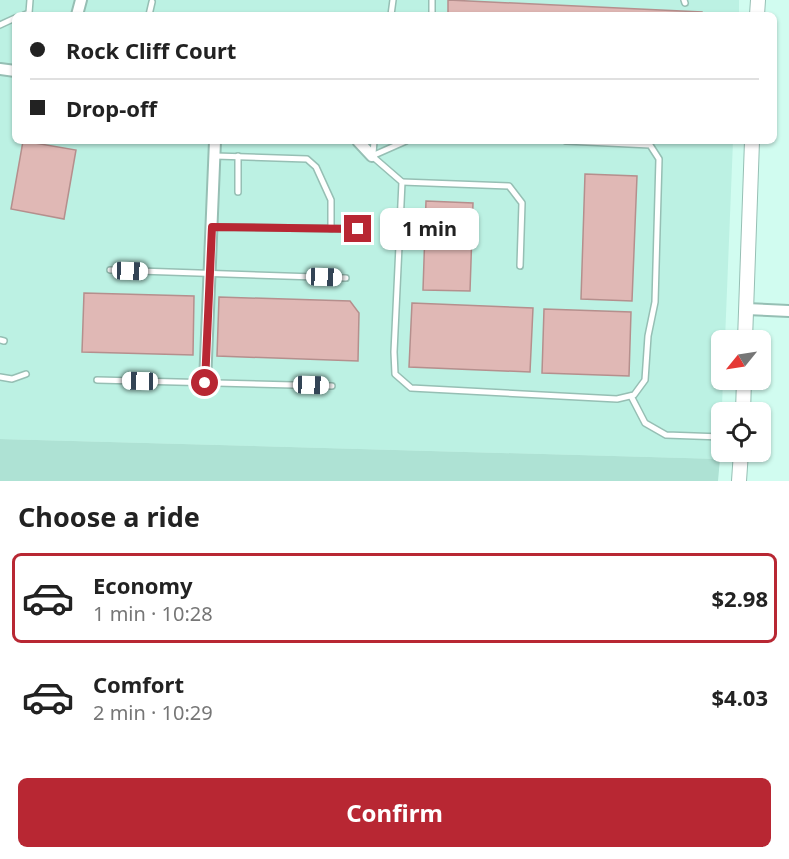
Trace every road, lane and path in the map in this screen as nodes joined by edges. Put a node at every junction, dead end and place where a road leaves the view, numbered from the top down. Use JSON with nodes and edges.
{"nodes":[{"id":1,"x":152,"y":2,"type":"dead end"},
{"id":2,"x":150,"y":12,"type":"edge"},
{"id":3,"x":216,"y":144,"type":"edge"},
{"id":4,"x":361,"y":144,"type":"edge"},
{"id":5,"x":374,"y":144,"type":"edge"},
{"id":6,"x":399,"y":144,"type":"edge"},
{"id":7,"x":629,"y":144,"type":"edge"},
{"id":8,"x":753,"y":144,"type":"edge"},
{"id":9,"x":215,"y":156,"type":"junction"},
{"id":10,"x":238,"y":156,"type":"junction"},
{"id":11,"x":372,"y":156,"type":"junction"},
{"id":12,"x":402,"y":182,"type":"junction"},
{"id":13,"x":238,"y":192,"type":"dead end"},
{"id":14,"x":212,"y":227,"type":"junction"},
{"id":15,"x":331,"y":229,"type":"junction"},
{"id":16,"x":358,"y":229,"type":"dead end"},
{"id":17,"x":520,"y":266,"type":"dead end"},
{"id":18,"x":110,"y":270,"type":"dead end"},
{"id":19,"x":210,"y":273,"type":"junction"},
{"id":20,"x":346,"y":278,"type":"dead end"},
{"id":21,"x":747,"y":309,"type":"junction"},
{"id":22,"x":789,"y":311,"type":"edge"},
{"id":23,"x":746,"y":330,"type":"edge"},
{"id":24,"x":27,"y":374,"type":"dead end"},
{"id":25,"x":0,"y":377,"type":"edge"},
{"id":26,"x":97,"y":380,"type":"dead end"},
{"id":27,"x":205,"y":383,"type":"junction"},
{"id":28,"x":332,"y":386,"type":"dead end"},
{"id":29,"x":631,"y":396,"type":"junction"},
{"id":30,"x":711,"y":437,"type":"edge"},
{"id":31,"x":740,"y":462,"type":"edge"},
{"id":32,"x":739,"y":481,"type":"edge"}],
"edges":[{"from":1,"to":2,"type":"lane"},
{"from":3,"to":9,"type":"street"},
{"from":4,"to":11,"type":"street"},
{"from":5,"to":11,"type":"lane"},
{"from":6,"to":11,"type":"lane"},
{"from":7,"to":29,"type":"lane"},
{"from":8,"to":21,"type":"street"},
{"from":9,"to":10,"type":"lane"},
{"from":9,"to":14,"type":"street"},
{"from":10,"to":13,"type":"lane"},
{"from":10,"to":15,"type":"lane"},
{"from":11,"to":12,"type":"lane"},
{"from":12,"to":17,"type":"lane"},
{"from":12,"to":29,"type":"lane"},
{"from":14,"to":15,"type":"lane"},
{"from":14,"to":19,"type":"street"},
{"from":15,"to":16,"type":"lane"},
{"from":18,"to":19,"type":"lane"},
{"from":19,"to":20,"type":"lane"},
{"from":19,"to":27,"type":"street"},
{"from":21,"to":22,"type":"street"},
{"from":21,"to":23,"type":"street"},
{"from":24,"to":25,"type":"lane"},
{"from":26,"to":27,"type":"lane"},
{"from":27,"to":28,"type":"lane"},
{"from":29,"to":30,"type":"lane"},
{"from":31,"to":32,"type":"street"}]}
